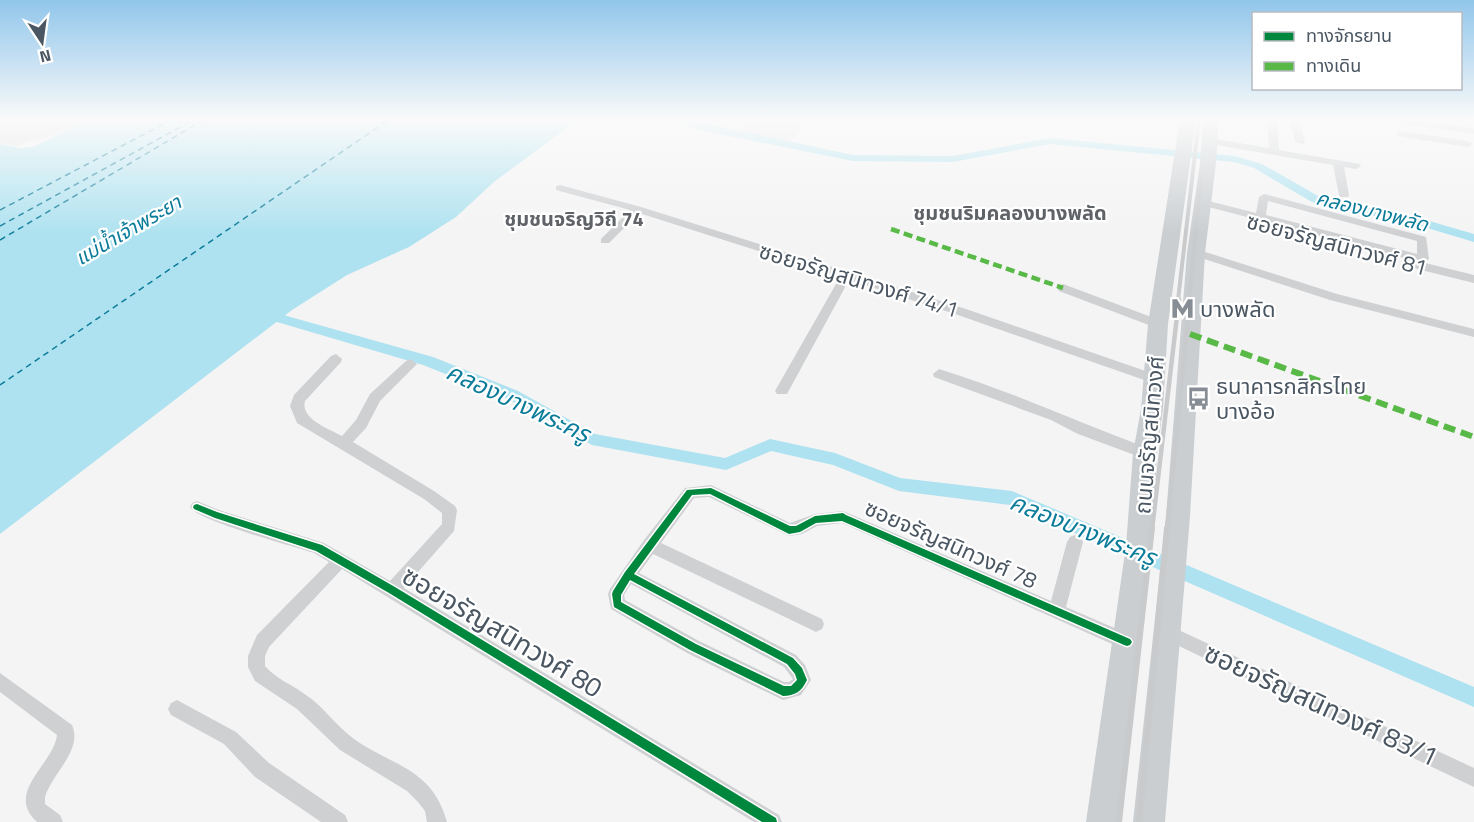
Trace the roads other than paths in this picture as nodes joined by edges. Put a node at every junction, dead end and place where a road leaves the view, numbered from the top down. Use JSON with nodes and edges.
{"nodes":[{"id":1,"x":1182,"y":157,"type":"edge"},
{"id":2,"x":1208,"y":157,"type":"edge"},
{"id":3,"x":1302,"y":157,"type":"edge"},
{"id":4,"x":1338,"y":163,"type":"junction"},
{"id":5,"x":1356,"y":166,"type":"dead end"},
{"id":6,"x":560,"y":188,"type":"dead end"},
{"id":7,"x":1344,"y":195,"type":"dead end"},
{"id":8,"x":1201,"y":205,"type":"junction"},
{"id":9,"x":637,"y":209,"type":"junction"},
{"id":10,"x":1260,"y":218,"type":"junction"},
{"id":11,"x":605,"y":241,"type":"dead end"},
{"id":12,"x":1196,"y":253,"type":"junction"},
{"id":13,"x":1165,"y":274,"type":"junction"},
{"id":14,"x":846,"y":276,"type":"junction"},
{"id":15,"x":1474,"y":279,"type":"edge"},
{"id":16,"x":1193,"y":281,"type":"junction"},
{"id":17,"x":1063,"y":288,"type":"dead end"},
{"id":18,"x":1158,"y":324,"type":"junction"},
{"id":19,"x":1474,"y":333,"type":"edge"},
{"id":20,"x":336,"y":359,"type":"dead end"},
{"id":21,"x":411,"y":364,"type":"dead end"},
{"id":22,"x":939,"y":374,"type":"dead end"},
{"id":23,"x":1155,"y":379,"type":"junction"},
{"id":24,"x":782,"y":391,"type":"dead end"},
{"id":25,"x":343,"y":444,"type":"junction"},
{"id":26,"x":1145,"y":453,"type":"junction"},
{"id":27,"x":197,"y":507,"type":"dead end"},
{"id":28,"x":1075,"y":542,"type":"dead end"},
{"id":29,"x":649,"y":544,"type":"junction"},
{"id":30,"x":341,"y":560,"type":"junction"},
{"id":31,"x":628,"y":574,"type":"junction"},
{"id":32,"x":392,"y":590,"type":"junction"},
{"id":33,"x":1058,"y":610,"type":"junction"},
{"id":34,"x":816,"y":624,"type":"dead end"},
{"id":35,"x":1168,"y":633,"type":"junction"},
{"id":36,"x":1127,"y":642,"type":"junction"},
{"id":37,"x":0,"y":681,"type":"edge"},
{"id":38,"x":177,"y":709,"type":"dead end"},
{"id":39,"x":1474,"y":778,"type":"edge"},
{"id":40,"x":53,"y":822,"type":"edge"},
{"id":41,"x":338,"y":822,"type":"edge"},
{"id":42,"x":437,"y":822,"type":"edge"},
{"id":43,"x":772,"y":822,"type":"edge"},
{"id":44,"x":1102,"y":822,"type":"edge"},
{"id":45,"x":1149,"y":822,"type":"edge"}],
"edges":[{"from":1,"to":13,"type":"main road","name":"ถนนจรัญสนิทวงศ์"},
{"from":2,"to":8,"type":"main road","name":"ถนนจรัญสนิทวงศ์"},
{"from":3,"to":4,"type":"street"},
{"from":4,"to":5,"type":"street"},
{"from":4,"to":7,"type":"street"},
{"from":6,"to":9,"type":"street","name":"ซอยจรัญสนิทวงศ์ 74/1"},
{"from":8,"to":10,"type":"street"},
{"from":8,"to":12,"type":"main road","name":"ถนนจรัญสนิทวงศ์"},
{"from":8,"to":15,"type":"street","name":"ซอยจรัญสนิทวงศ์ 81"},
{"from":9,"to":11,"type":"street"},
{"from":9,"to":14,"type":"street","name":"ซอยจรัญสนิทวงศ์ 74/1"},
{"from":10,"to":10,"type":"street"},
{"from":12,"to":16,"type":"main road","name":"ถนนจรัญสนิทวงศ์"},
{"from":12,"to":19,"type":"street"},
{"from":13,"to":16,"type":"main road"},
{"from":13,"to":18,"type":"main road","name":"ถนนจรัญสนิทวงศ์"},
{"from":14,"to":23,"type":"street","name":"ซอยจรัญสนิทวงศ์ 74/1"},
{"from":14,"to":24,"type":"street"},
{"from":16,"to":35,"type":"main road","name":"ถนนจรัญสนิทวงศ์"},
{"from":17,"to":18,"type":"street"},
{"from":18,"to":23,"type":"main road","name":"ถนนจรัญสนิทวงศ์"},
{"from":20,"to":25,"type":"street"},
{"from":21,"to":25,"type":"street"},
{"from":22,"to":26,"type":"street"},
{"from":23,"to":26,"type":"main road","name":"ถนนจรัญสนิทวงศ์"},
{"from":25,"to":32,"type":"street"},
{"from":26,"to":36,"type":"main road","name":"ถนนจรัญสนิทวงศ์"},
{"from":27,"to":30,"type":"street","name":"ซอยจรัญสนิทวงศ์ 80"},
{"from":28,"to":33,"type":"street"},
{"from":29,"to":31,"type":"street","name":"ซอยจรัญสนิทวงศ์ 78"},
{"from":29,"to":33,"type":"street","name":"ซอยจรัญสนิทวงศ์ 78"},
{"from":29,"to":34,"type":"street"},
{"from":30,"to":32,"type":"street","name":"ซอยจรัญสนิทวงศ์ 80"},
{"from":30,"to":42,"type":"street"},
{"from":31,"to":31,"type":"street","name":"ซอยจรัญสนิทวงศ์ 78"},
{"from":32,"to":43,"type":"street","name":"ซอยจรัญสนิทวงศ์ 80"},
{"from":33,"to":36,"type":"street","name":"ซอยจรัญสนิทวงศ์ 78"},
{"from":35,"to":39,"type":"street","name":"ซอยจรัญสนิทวงศ์ 83/1"},
{"from":35,"to":45,"type":"main road","name":"ถนนจรัญสนิทวงศ์"},
{"from":36,"to":44,"type":"main road","name":"ถนนจรัญสนิทวงศ์"},
{"from":37,"to":40,"type":"street"},
{"from":38,"to":41,"type":"street"}]}
